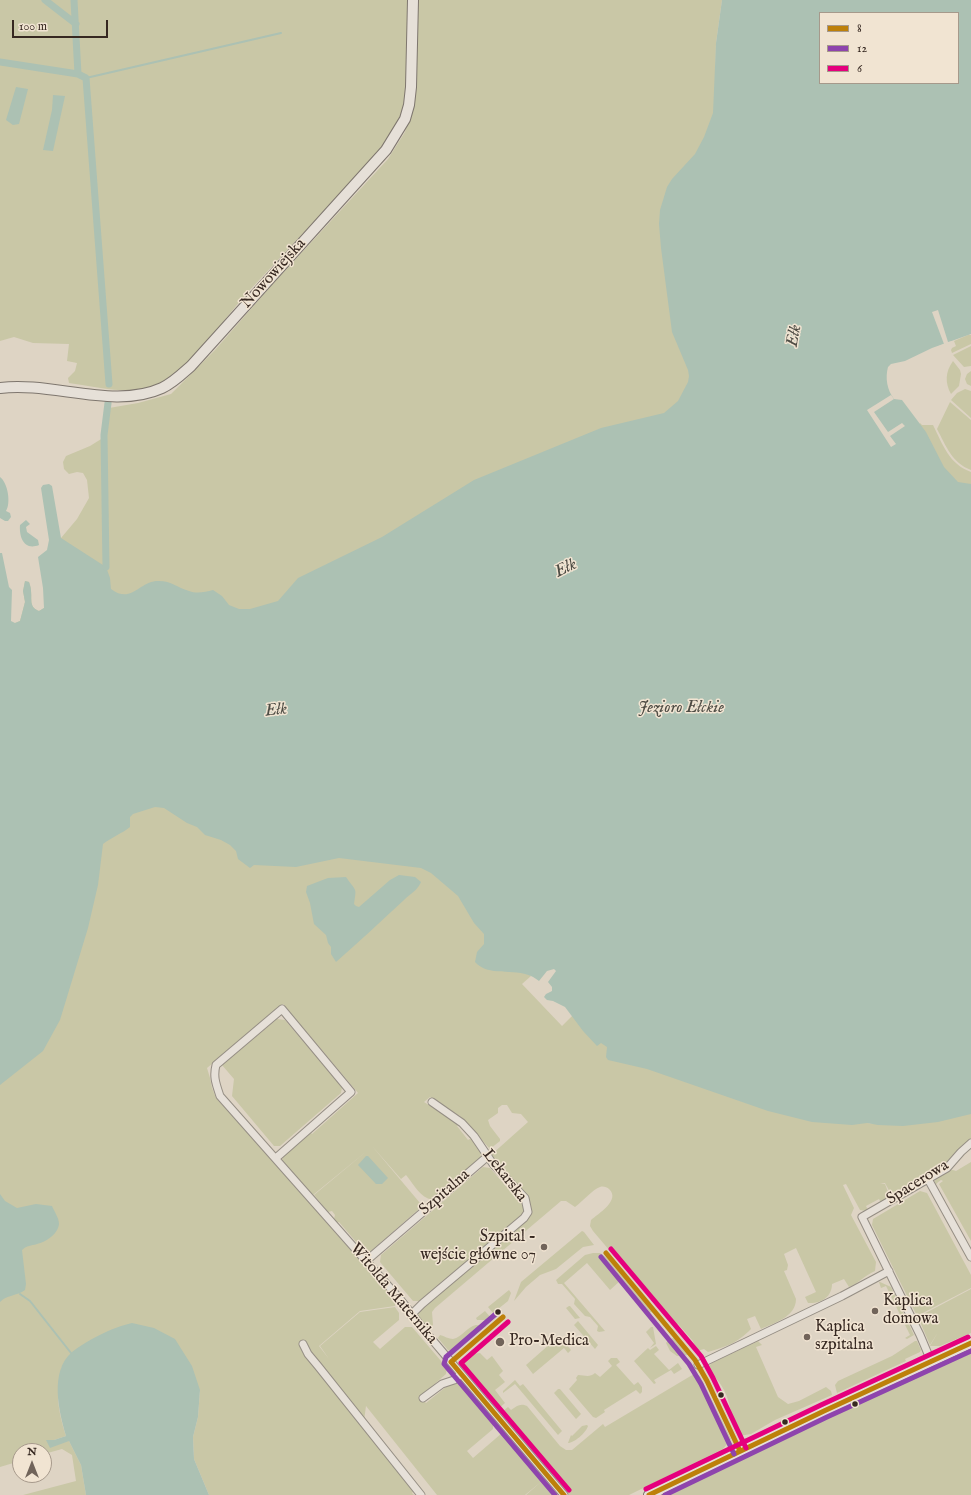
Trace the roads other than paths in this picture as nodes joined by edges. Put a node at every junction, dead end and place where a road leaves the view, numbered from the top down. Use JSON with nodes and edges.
{"nodes":[{"id":1,"x":413,"y":0,"type":"edge"},
{"id":2,"x":0,"y":388,"type":"edge"},
{"id":3,"x":432,"y":1102,"type":"dead end"},
{"id":4,"x":971,"y":1143,"type":"edge"},
{"id":5,"x":488,"y":1156,"type":"junction"},
{"id":6,"x":276,"y":1158,"type":"junction"},
{"id":7,"x":928,"y":1179,"type":"junction"},
{"id":8,"x":971,"y":1257,"type":"edge"},
{"id":9,"x":366,"y":1261,"type":"junction"},
{"id":10,"x":889,"y":1271,"type":"junction"},
{"id":11,"x":411,"y":1315,"type":"junction"},
{"id":12,"x":303,"y":1344,"type":"dead end"},
{"id":13,"x":971,"y":1344,"type":"edge"},
{"id":14,"x":931,"y":1361,"type":"junction"},
{"id":15,"x":698,"y":1365,"type":"dead end"},
{"id":16,"x":461,"y":1374,"type":"junction"},
{"id":17,"x":424,"y":1398,"type":"dead end"},
{"id":18,"x":421,"y":1495,"type":"edge"},
{"id":19,"x":564,"y":1495,"type":"edge"},
{"id":20,"x":649,"y":1495,"type":"edge"}],
"edges":[{"from":1,"to":2,"type":"street","name":"Nowowiejska"},
{"from":3,"to":5,"type":"street","name":"Lekarska"},
{"from":4,"to":7,"type":"street","name":"Spacerowa"},
{"from":5,"to":9,"type":"street","name":"Szpitalna"},
{"from":5,"to":11,"type":"street","name":"Lekarska"},
{"from":6,"to":6,"type":"street","name":"Witolda Maternika"},
{"from":6,"to":9,"type":"street","name":"Witolda Maternika"},
{"from":7,"to":8,"type":"street"},
{"from":7,"to":10,"type":"street","name":"Spacerowa"},
{"from":9,"to":11,"type":"street","name":"Witolda Maternika"},
{"from":10,"to":14,"type":"street"},
{"from":10,"to":15,"type":"street"},
{"from":11,"to":16,"type":"street","name":"Witolda Maternika"},
{"from":12,"to":18,"type":"street"},
{"from":13,"to":14,"type":"street"},
{"from":14,"to":20,"type":"street"},
{"from":16,"to":17,"type":"street"},
{"from":16,"to":19,"type":"street","name":"Witolda Maternika"}]}
